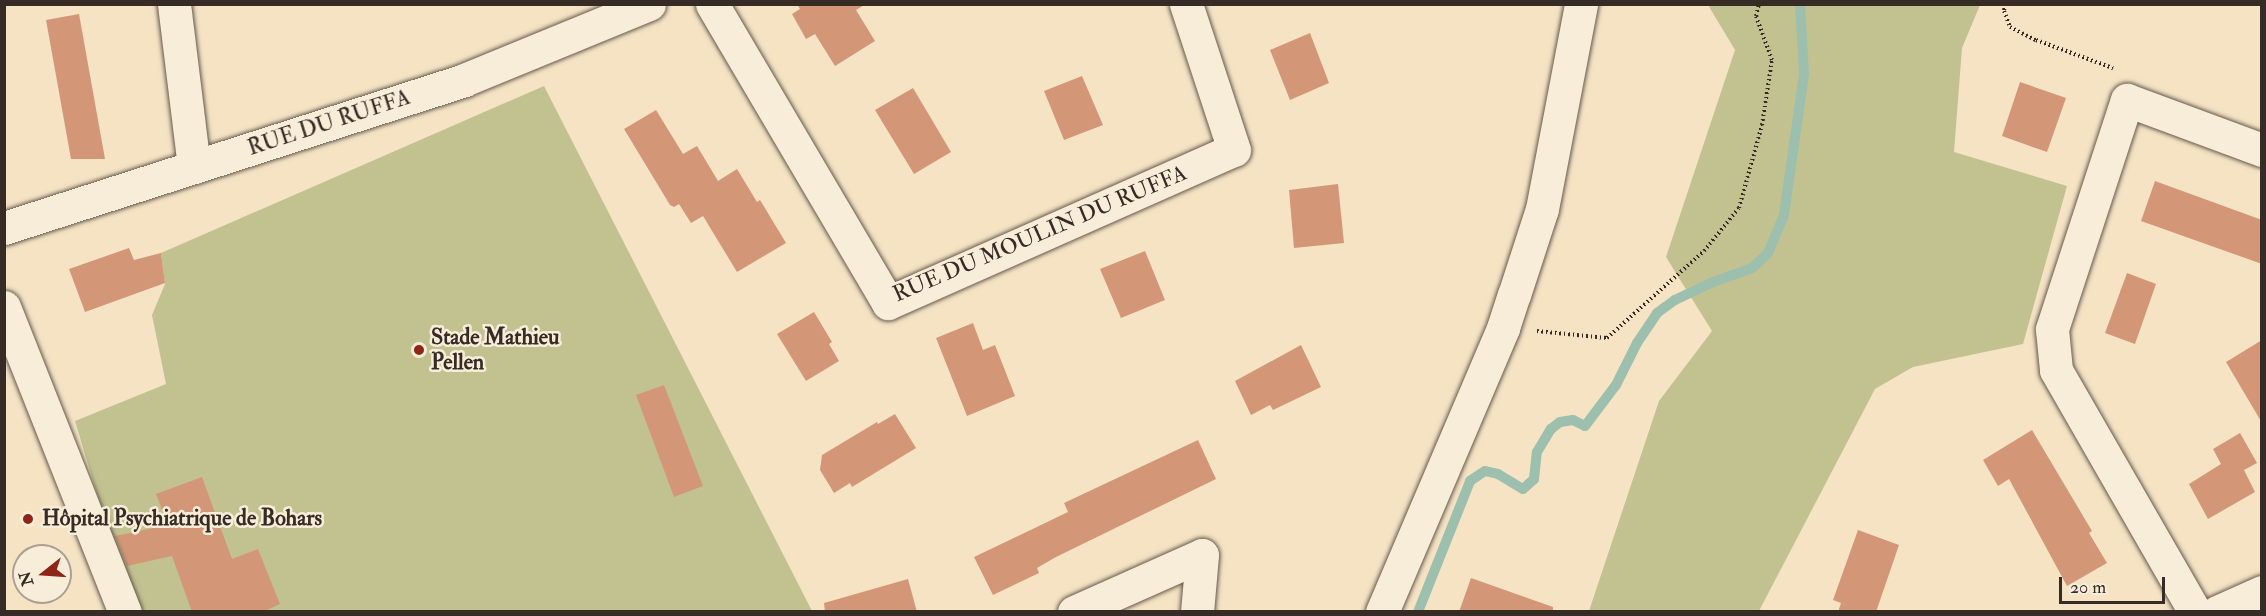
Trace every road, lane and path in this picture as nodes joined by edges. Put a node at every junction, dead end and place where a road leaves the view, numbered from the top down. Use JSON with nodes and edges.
{"nodes":[{"id":1,"x":174,"y":4,"type":"edge"},
{"id":2,"x":649,"y":4,"type":"edge"},
{"id":3,"x":712,"y":4,"type":"edge"},
{"id":4,"x":1186,"y":4,"type":"edge"},
{"id":5,"x":1581,"y":4,"type":"edge"},
{"id":6,"x":1759,"y":4,"type":"edge"},
{"id":7,"x":2005,"y":4,"type":"edge"},
{"id":8,"x":2127,"y":100,"type":"junction"},
{"id":9,"x":2262,"y":150,"type":"edge"},
{"id":10,"x":194,"y":167,"type":"junction"},
{"id":11,"x":4,"y":228,"type":"edge"},
{"id":12,"x":4,"y":307,"type":"edge"},
{"id":13,"x":1503,"y":327,"type":"junction"},
{"id":14,"x":2262,"y":592,"type":"edge"},
{"id":15,"x":125,"y":612,"type":"edge"},
{"id":16,"x":1074,"y":612,"type":"edge"},
{"id":17,"x":1197,"y":612,"type":"edge"},
{"id":18,"x":1382,"y":612,"type":"edge"},
{"id":19,"x":2195,"y":612,"type":"edge"},
{"id":20,"x":2217,"y":612,"type":"edge"}],
"edges":[{"from":1,"to":10,"type":"street"},
{"from":2,"to":10,"type":"street","name":"RUE DU RUFFA"},
{"from":3,"to":4,"type":"street","name":"RUE DU MOULIN DU RUFFA"},
{"from":5,"to":13,"type":"street"},
{"from":6,"to":13,"type":"path"},
{"from":7,"to":8,"type":"path"},
{"from":8,"to":9,"type":"street"},
{"from":8,"to":19,"type":"street"},
{"from":10,"to":11,"type":"street","name":"RUE DU RUFFA"},
{"from":12,"to":15,"type":"street"},
{"from":13,"to":18,"type":"street"},
{"from":14,"to":20,"type":"street"},
{"from":16,"to":17,"type":"street"}]}
